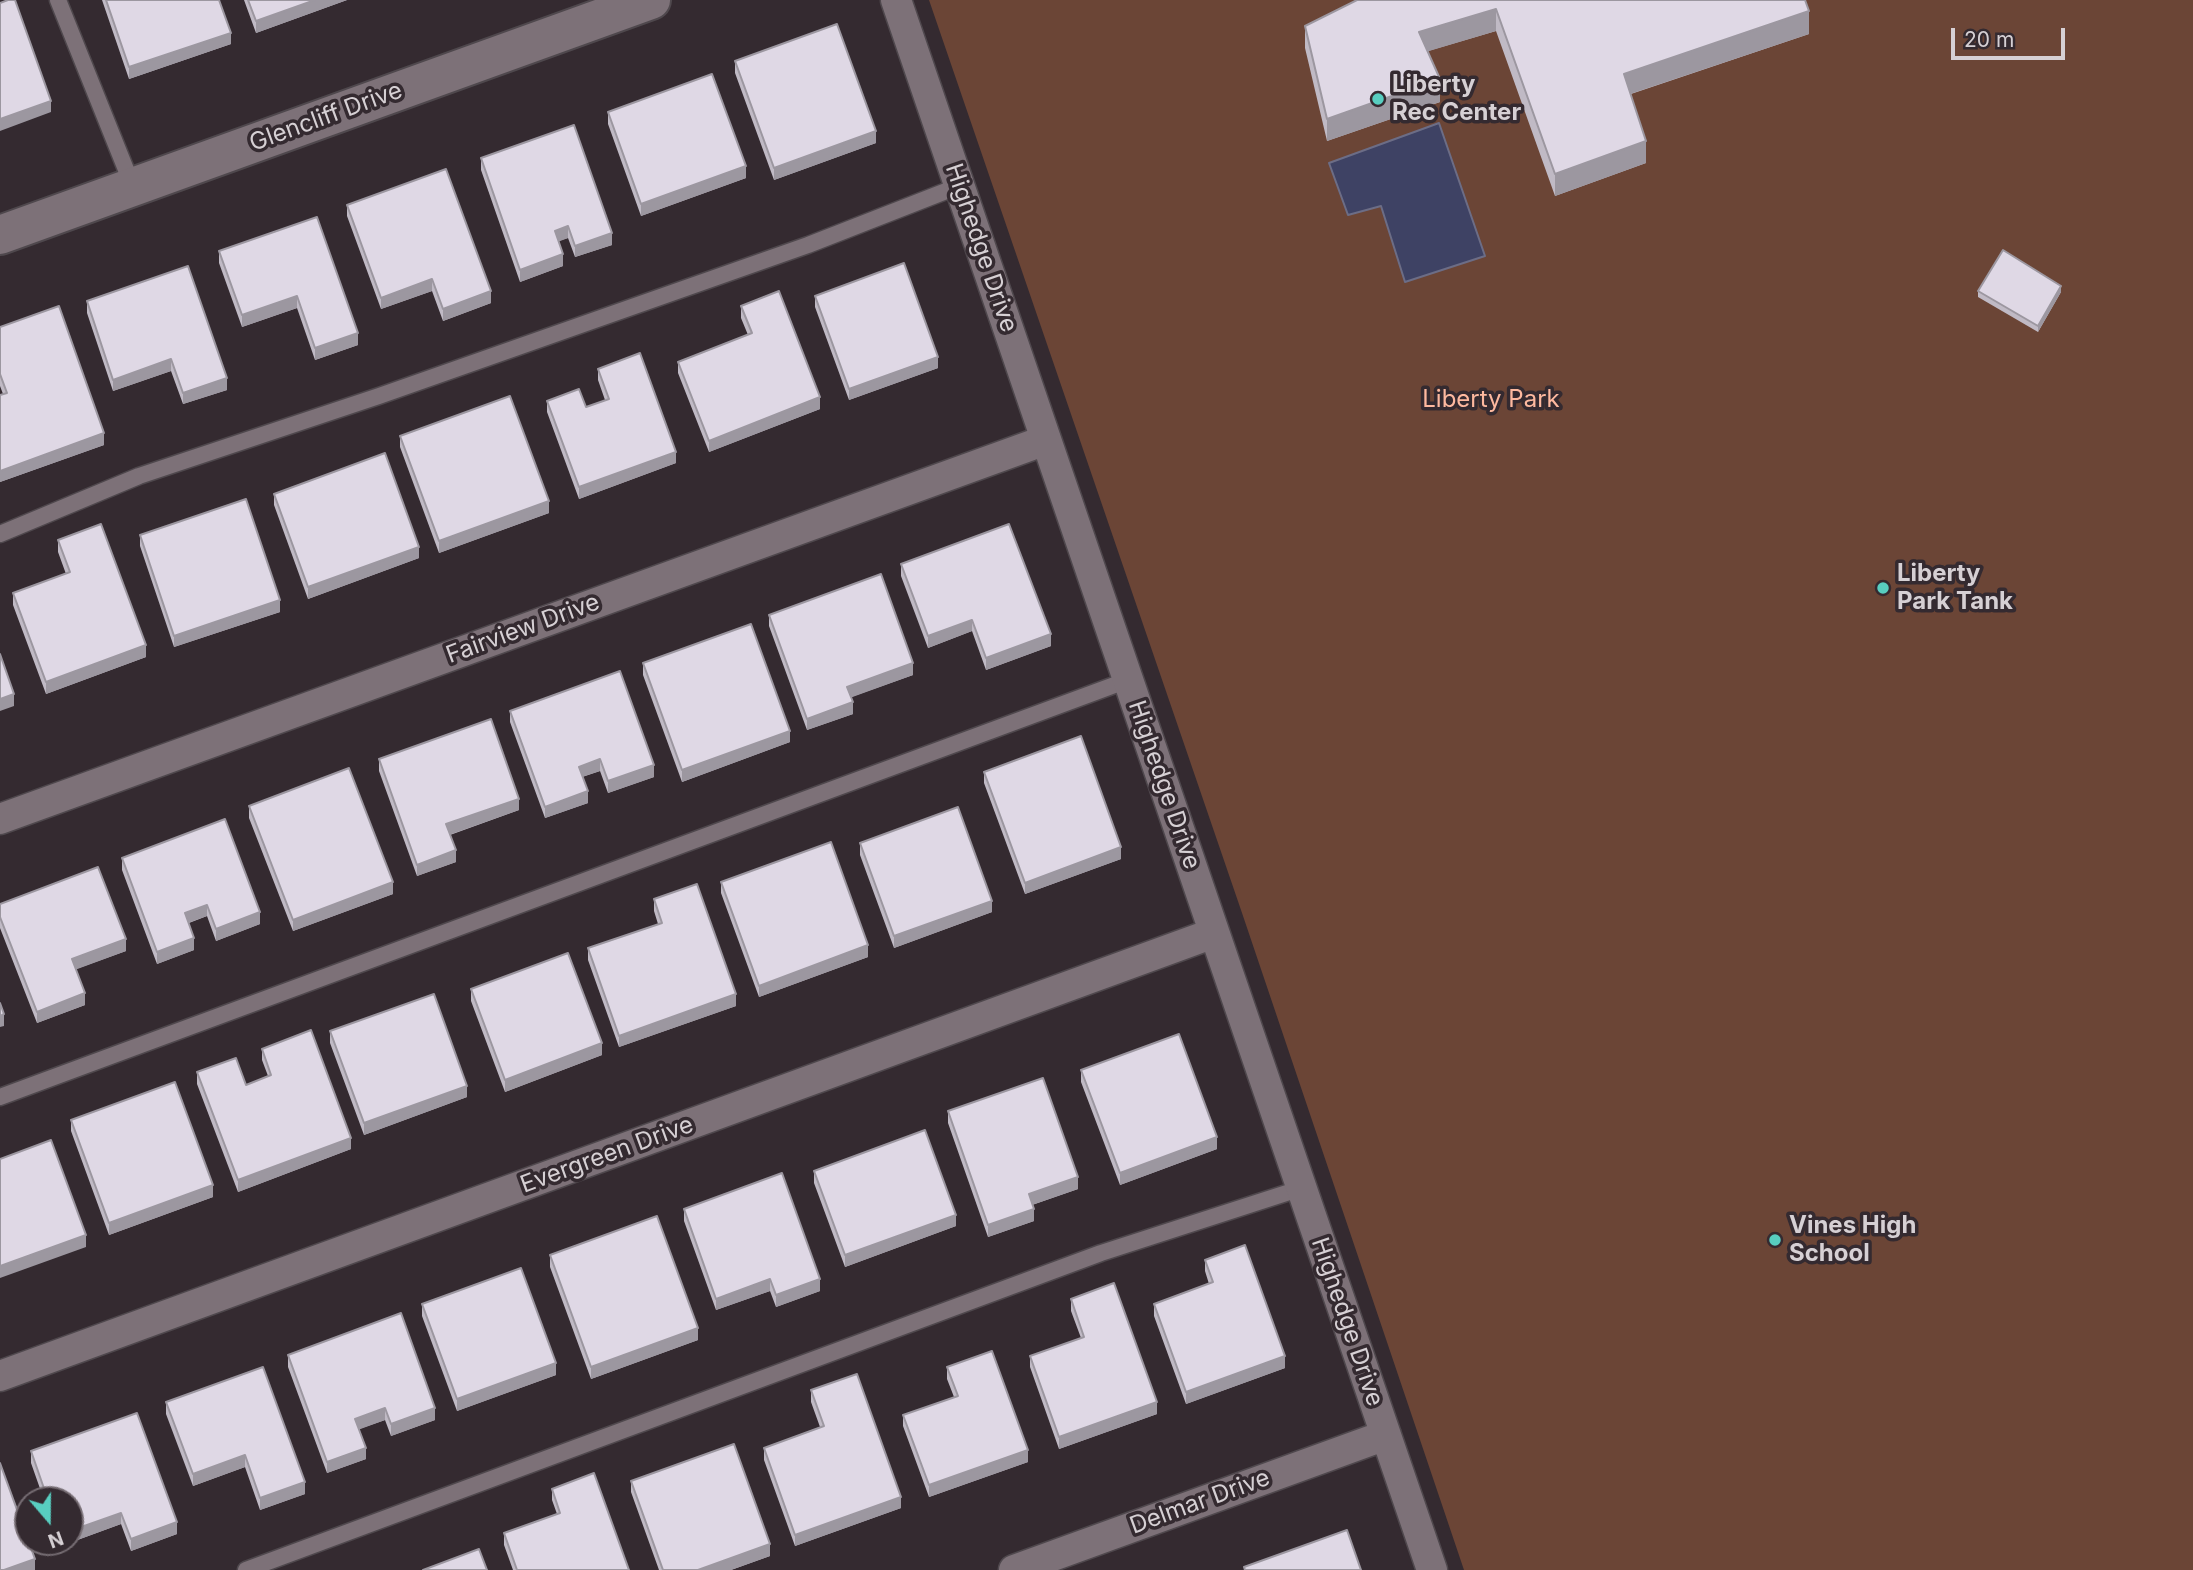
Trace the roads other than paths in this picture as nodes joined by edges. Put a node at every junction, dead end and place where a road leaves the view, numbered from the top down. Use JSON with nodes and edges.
{"nodes":[{"id":1,"x":58,"y":0,"type":"edge"},
{"id":2,"x":651,"y":0,"type":"edge"},
{"id":3,"x":896,"y":0,"type":"edge"},
{"id":4,"x":959,"y":186,"type":"junction"},
{"id":5,"x":133,"y":187,"type":"junction"},
{"id":6,"x":0,"y":235,"type":"edge"},
{"id":7,"x":1046,"y":440,"type":"junction"},
{"id":8,"x":0,"y":534,"type":"edge"},
{"id":9,"x":1128,"y":680,"type":"junction"},
{"id":10,"x":0,"y":819,"type":"edge"},
{"id":11,"x":1214,"y":933,"type":"junction"},
{"id":12,"x":0,"y":1097,"type":"edge"},
{"id":13,"x":1302,"y":1188,"type":"junction"},
{"id":14,"x":0,"y":1376,"type":"edge"},
{"id":15,"x":1386,"y":1435,"type":"junction"},
{"id":16,"x":246,"y":1570,"type":"edge"},
{"id":17,"x":1014,"y":1570,"type":"edge"},
{"id":18,"x":1432,"y":1570,"type":"edge"}],
"edges":[{"from":1,"to":5,"type":"lane"},
{"from":2,"to":5,"type":"street","name":"Glencliff Drive"},
{"from":3,"to":4,"type":"street","name":"Highedge Drive"},
{"from":4,"to":7,"type":"street","name":"Highedge Drive"},
{"from":4,"to":8,"type":"lane"},
{"from":5,"to":6,"type":"street","name":"Glencliff Drive"},
{"from":7,"to":9,"type":"street","name":"Highedge Drive"},
{"from":7,"to":10,"type":"street","name":"Fairview Drive"},
{"from":9,"to":11,"type":"street","name":"Highedge Drive"},
{"from":9,"to":12,"type":"lane"},
{"from":11,"to":13,"type":"street","name":"Highedge Drive"},
{"from":11,"to":14,"type":"street","name":"Evergreen Drive"},
{"from":13,"to":15,"type":"street","name":"Highedge Drive"},
{"from":13,"to":16,"type":"lane"},
{"from":15,"to":17,"type":"street","name":"Delmar Drive"},
{"from":15,"to":18,"type":"street","name":"Highedge Drive"}]}
